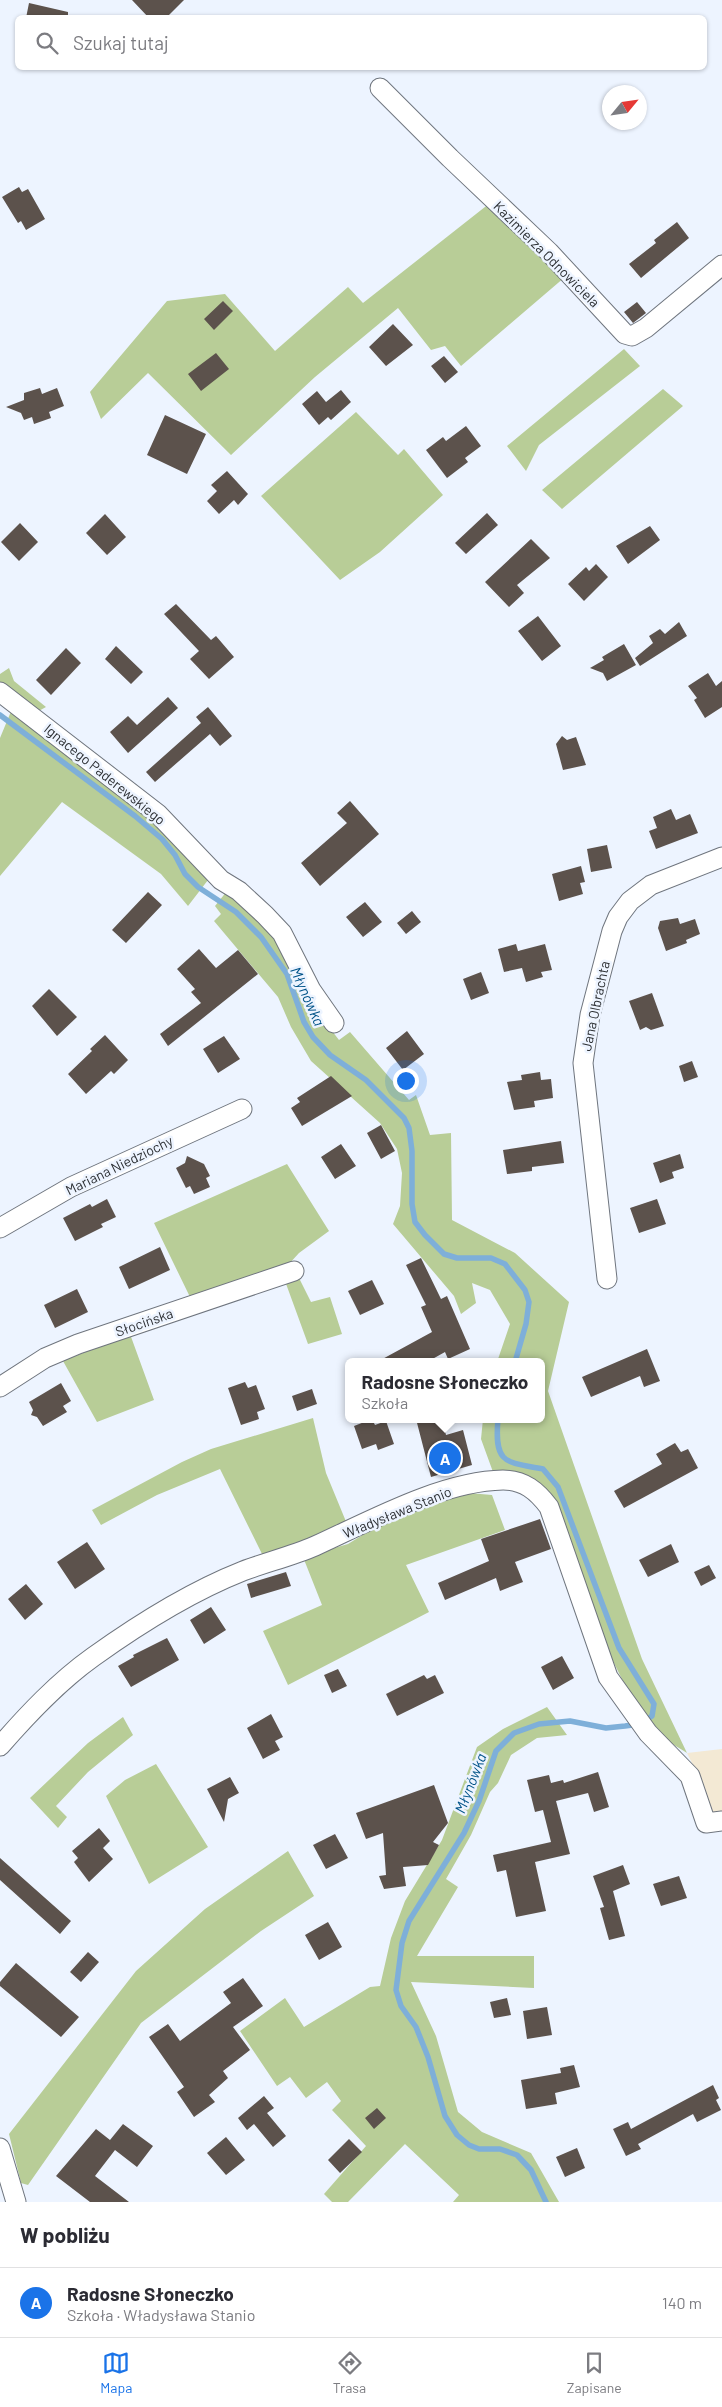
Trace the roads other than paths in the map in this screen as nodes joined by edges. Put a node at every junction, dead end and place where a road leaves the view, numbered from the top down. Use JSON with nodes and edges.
{"nodes":[{"id":1,"x":380,"y":88,"type":"dead end"},
{"id":2,"x":722,"y":265,"type":"edge"},
{"id":3,"x":0,"y":692,"type":"edge"},
{"id":4,"x":722,"y":857,"type":"edge"},
{"id":5,"x":334,"y":1023,"type":"dead end"},
{"id":6,"x":242,"y":1109,"type":"dead end"},
{"id":7,"x":0,"y":1228,"type":"edge"},
{"id":8,"x":294,"y":1271,"type":"dead end"},
{"id":9,"x":607,"y":1279,"type":"dead end"},
{"id":10,"x":0,"y":1387,"type":"edge"},
{"id":11,"x":0,"y":1746,"type":"edge"},
{"id":12,"x":714,"y":1822,"type":"edge"},
{"id":13,"x":0,"y":2148,"type":"edge"},
{"id":14,"x":16,"y":2202,"type":"edge"}],
"edges":[{"from":1,"to":2,"type":"street","name":"Kazimierza Odnowiciela"},
{"from":3,"to":5,"type":"street","name":"Ignacego Paderewskiego"},
{"from":4,"to":9,"type":"street","name":"Jana Olbrachta"},
{"from":6,"to":7,"type":"street","name":"Mariana Niedziochy"},
{"from":8,"to":10,"type":"street","name":"Słocińska"},
{"from":11,"to":12,"type":"street","name":"Władysława Stanio"},
{"from":13,"to":14,"type":"street"}]}
